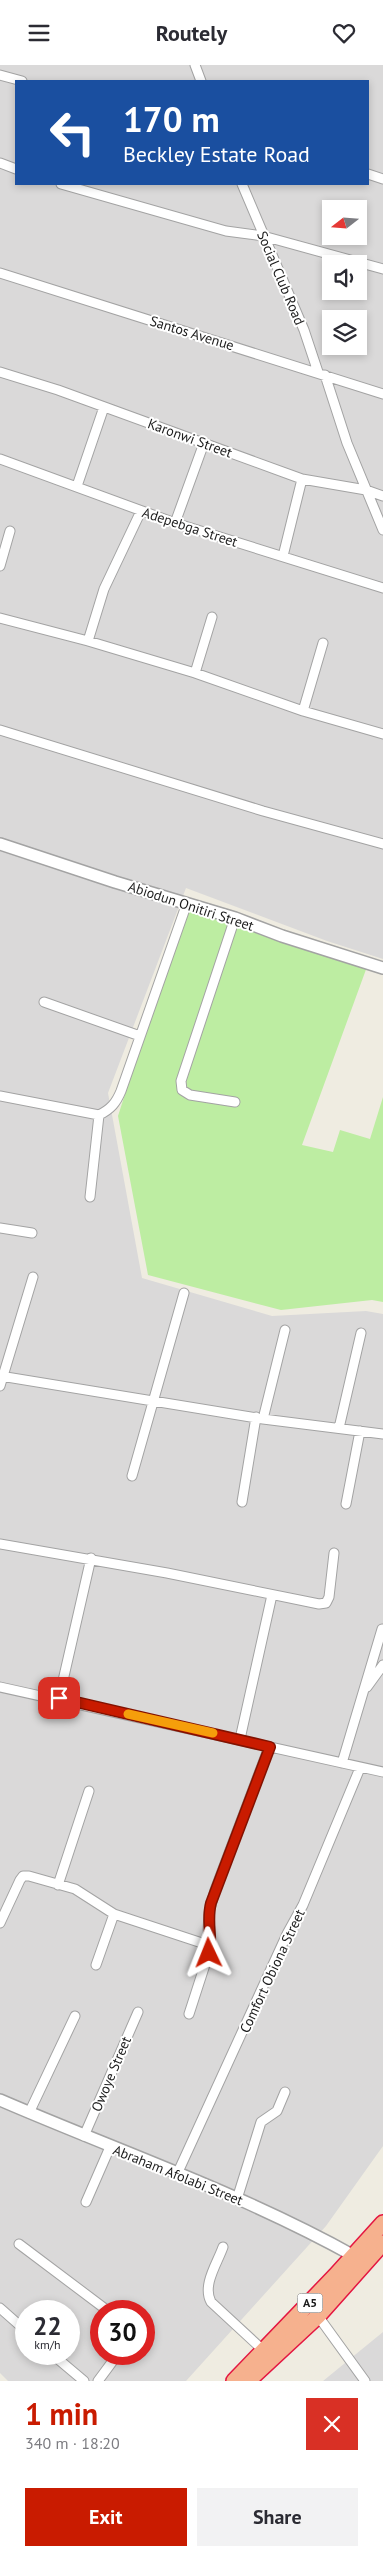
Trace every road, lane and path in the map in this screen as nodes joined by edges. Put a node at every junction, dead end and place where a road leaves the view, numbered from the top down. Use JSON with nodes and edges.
{"nodes":[{"id":1,"x":195,"y":65,"type":"edge"},
{"id":2,"x":0,"y":75,"type":"edge"},
{"id":3,"x":18,"y":80,"type":"edge"},
{"id":4,"x":201,"y":80,"type":"edge"},
{"id":5,"x":0,"y":163,"type":"edge"},
{"id":6,"x":15,"y":169,"type":"edge"},
{"id":7,"x":369,"y":174,"type":"edge"},
{"id":8,"x":383,"y":179,"type":"edge"},
{"id":9,"x":65,"y":185,"type":"edge"},
{"id":10,"x":242,"y":185,"type":"edge"},
{"id":11,"x":263,"y":235,"type":"junction"},
{"id":12,"x":383,"y":269,"type":"edge"},
{"id":13,"x":0,"y":273,"type":"edge"},
{"id":14,"x":321,"y":374,"type":"junction"},
{"id":15,"x":1,"y":375,"type":"edge"},
{"id":16,"x":383,"y":394,"type":"edge"},
{"id":17,"x":104,"y":407,"type":"junction"},
{"id":18,"x":204,"y":443,"type":"junction"},
{"id":19,"x":0,"y":459,"type":"edge"},
{"id":20,"x":302,"y":479,"type":"junction"},
{"id":21,"x":77,"y":486,"type":"junction"},
{"id":22,"x":366,"y":490,"type":"junction"},
{"id":23,"x":383,"y":496,"type":"edge"},
{"id":24,"x":141,"y":511,"type":"junction"},
{"id":25,"x":175,"y":523,"type":"junction"},
{"id":26,"x":383,"y":530,"type":"edge"},
{"id":27,"x":10,"y":531,"type":"dead end"},
{"id":28,"x":283,"y":556,"type":"junction"},
{"id":29,"x":0,"y":566,"type":"edge"},
{"id":30,"x":383,"y":588,"type":"edge"},
{"id":31,"x":212,"y":617,"type":"dead end"},
{"id":32,"x":0,"y":618,"type":"edge"},
{"id":33,"x":88,"y":641,"type":"junction"},
{"id":34,"x":323,"y":643,"type":"dead end"},
{"id":35,"x":195,"y":673,"type":"junction"},
{"id":36,"x":303,"y":711,"type":"junction"},
{"id":37,"x":0,"y":730,"type":"edge"},
{"id":38,"x":383,"y":734,"type":"edge"},
{"id":39,"x":0,"y":844,"type":"edge"},
{"id":40,"x":383,"y":844,"type":"edge"},
{"id":41,"x":187,"y":903,"type":"junction"},
{"id":42,"x":235,"y":918,"type":"junction"},
{"id":43,"x":383,"y":968,"type":"edge"},
{"id":44,"x":44,"y":1002,"type":"dead end"},
{"id":45,"x":140,"y":1036,"type":"junction"},
{"id":46,"x":0,"y":1096,"type":"edge"},
{"id":47,"x":235,"y":1102,"type":"dead end"},
{"id":48,"x":100,"y":1115,"type":"junction"},
{"id":49,"x":90,"y":1197,"type":"dead end"},
{"id":50,"x":0,"y":1228,"type":"edge"},
{"id":51,"x":32,"y":1233,"type":"dead end"},
{"id":52,"x":32,"y":1277,"type":"dead end"},
{"id":53,"x":184,"y":1293,"type":"dead end"},
{"id":54,"x":285,"y":1330,"type":"dead end"},
{"id":55,"x":361,"y":1333,"type":"dead end"},
{"id":56,"x":2,"y":1376,"type":"edge"},
{"id":57,"x":0,"y":1386,"type":"edge"},
{"id":58,"x":155,"y":1401,"type":"junction"},
{"id":59,"x":259,"y":1418,"type":"junction"},
{"id":60,"x":339,"y":1428,"type":"junction"},
{"id":61,"x":360,"y":1431,"type":"junction"},
{"id":62,"x":383,"y":1433,"type":"edge"},
{"id":63,"x":132,"y":1476,"type":"dead end"},
{"id":64,"x":242,"y":1501,"type":"dead end"},
{"id":65,"x":346,"y":1504,"type":"dead end"},
{"id":66,"x":0,"y":1544,"type":"edge"},
{"id":67,"x":334,"y":1553,"type":"dead end"},
{"id":68,"x":91,"y":1558,"type":"junction"},
{"id":69,"x":272,"y":1595,"type":"junction"},
{"id":70,"x":382,"y":1629,"type":"dead end"},
{"id":71,"x":383,"y":1665,"type":"edge"},
{"id":72,"x":0,"y":1687,"type":"edge"},
{"id":73,"x":363,"y":1692,"type":"junction"},
{"id":74,"x":59,"y":1698,"type":"junction"},
{"id":75,"x":240,"y":1739,"type":"junction"},
{"id":76,"x":270,"y":1747,"type":"junction"},
{"id":77,"x":342,"y":1763,"type":"junction"},
{"id":78,"x":360,"y":1768,"type":"junction"},
{"id":79,"x":383,"y":1771,"type":"edge"},
{"id":80,"x":89,"y":1791,"type":"dead end"},
{"id":81,"x":58,"y":1885,"type":"junction"},
{"id":82,"x":114,"y":1914,"type":"junction"},
{"id":83,"x":0,"y":1923,"type":"edge"},
{"id":84,"x":211,"y":1946,"type":"junction"},
{"id":85,"x":96,"y":1965,"type":"dead end"},
{"id":86,"x":138,"y":2012,"type":"dead end"},
{"id":87,"x":189,"y":2014,"type":"dead end"},
{"id":88,"x":75,"y":2016,"type":"dead end"},
{"id":89,"x":285,"y":2092,"type":"dead end"},
{"id":90,"x":0,"y":2100,"type":"edge"},
{"id":91,"x":29,"y":2113,"type":"junction"},
{"id":92,"x":84,"y":2137,"type":"junction"},
{"id":93,"x":110,"y":2147,"type":"junction"},
{"id":94,"x":178,"y":2172,"type":"junction"},
{"id":95,"x":237,"y":2199,"type":"junction"},
{"id":96,"x":86,"y":2202,"type":"dead end"},
{"id":97,"x":383,"y":2223,"type":"edge"},
{"id":98,"x":383,"y":2243,"type":"edge"},
{"id":99,"x":19,"y":2244,"type":"dead end"},
{"id":100,"x":223,"y":2247,"type":"dead end"},
{"id":101,"x":354,"y":2256,"type":"junction"},
{"id":102,"x":93,"y":2300,"type":"edge"},
{"id":103,"x":0,"y":2308,"type":"edge"},
{"id":104,"x":318,"y":2317,"type":"junction"},
{"id":105,"x":15,"y":2321,"type":"edge"},
{"id":106,"x":264,"y":2351,"type":"junction"},
{"id":107,"x":65,"y":2365,"type":"edge"},
{"id":108,"x":110,"y":2365,"type":"edge"},
{"id":109,"x":84,"y":2381,"type":"edge"},
{"id":110,"x":98,"y":2381,"type":"edge"},
{"id":111,"x":234,"y":2381,"type":"edge"},
{"id":112,"x":248,"y":2381,"type":"edge"},
{"id":113,"x":365,"y":2381,"type":"edge"}],
"edges":[{"from":1,"to":4,"type":"street"},
{"from":2,"to":3,"type":"street"},
{"from":5,"to":6,"type":"street"},
{"from":7,"to":8,"type":"street"},
{"from":9,"to":11,"type":"street"},
{"from":10,"to":11,"type":"street","name":"Social Club Road"},
{"from":11,"to":12,"type":"street"},
{"from":11,"to":14,"type":"street","name":"Social Club Road"},
{"from":13,"to":14,"type":"street","name":"Santos Avenue"},
{"from":14,"to":16,"type":"street","name":"Santos Avenue"},
{"from":14,"to":22,"type":"street","name":"Social Club Road"},
{"from":15,"to":17,"type":"street","name":"Karonwi Street"},
{"from":17,"to":18,"type":"street","name":"Karonwi Street"},
{"from":17,"to":21,"type":"street"},
{"from":18,"to":20,"type":"street","name":"Karonwi Street"},
{"from":18,"to":25,"type":"street"},
{"from":19,"to":21,"type":"street","name":"Adepebga Street"},
{"from":20,"to":22,"type":"street","name":"Karonwi Street"},
{"from":20,"to":28,"type":"street"},
{"from":21,"to":24,"type":"street","name":"Adepebga Street"},
{"from":22,"to":23,"type":"street","name":"Karonwi Street"},
{"from":22,"to":26,"type":"street","name":"Social Club Road"},
{"from":24,"to":25,"type":"street","name":"Adepebga Street"},
{"from":24,"to":33,"type":"street"},
{"from":25,"to":28,"type":"street","name":"Adepebga Street"},
{"from":27,"to":29,"type":"street"},
{"from":28,"to":30,"type":"street","name":"Adepebga Street"},
{"from":31,"to":35,"type":"street"},
{"from":32,"to":33,"type":"street"},
{"from":33,"to":35,"type":"street"},
{"from":34,"to":36,"type":"street"},
{"from":35,"to":36,"type":"street"},
{"from":36,"to":38,"type":"street"},
{"from":37,"to":40,"type":"street"},
{"from":39,"to":41,"type":"street","name":"Abiodun Onitiri Street"},
{"from":41,"to":42,"type":"street","name":"Abiodun Onitiri Street"},
{"from":41,"to":45,"type":"street"},
{"from":42,"to":43,"type":"street","name":"Abiodun Onitiri Street"},
{"from":42,"to":47,"type":"street"},
{"from":44,"to":45,"type":"street"},
{"from":45,"to":48,"type":"street"},
{"from":46,"to":48,"type":"street"},
{"from":48,"to":49,"type":"street"},
{"from":50,"to":51,"type":"street"},
{"from":52,"to":56,"type":"street"},
{"from":53,"to":58,"type":"street"},
{"from":54,"to":59,"type":"street"},
{"from":55,"to":60,"type":"street"},
{"from":56,"to":57,"type":"street"},
{"from":56,"to":58,"type":"street"},
{"from":58,"to":59,"type":"street"},
{"from":58,"to":63,"type":"street"},
{"from":59,"to":60,"type":"street"},
{"from":59,"to":64,"type":"street"},
{"from":60,"to":61,"type":"street"},
{"from":61,"to":62,"type":"street"},
{"from":61,"to":65,"type":"street"},
{"from":66,"to":68,"type":"street"},
{"from":67,"to":69,"type":"street"},
{"from":68,"to":69,"type":"street"},
{"from":68,"to":74,"type":"street"},
{"from":69,"to":75,"type":"street"},
{"from":70,"to":73,"type":"street"},
{"from":71,"to":73,"type":"street"},
{"from":72,"to":74,"type":"street"},
{"from":73,"to":77,"type":"street"},
{"from":74,"to":75,"type":"street"},
{"from":75,"to":76,"type":"street"},
{"from":76,"to":77,"type":"street"},
{"from":76,"to":84,"type":"street"},
{"from":77,"to":78,"type":"street"},
{"from":78,"to":79,"type":"street"},
{"from":78,"to":94,"type":"street","name":"Comfort Obiona Street"},
{"from":80,"to":81,"type":"street"},
{"from":81,"to":82,"type":"street"},
{"from":81,"to":83,"type":"street"},
{"from":82,"to":84,"type":"street"},
{"from":82,"to":85,"type":"street"},
{"from":84,"to":87,"type":"street"},
{"from":86,"to":92,"type":"street","name":"Owoye Street"},
{"from":88,"to":91,"type":"street"},
{"from":89,"to":95,"type":"street"},
{"from":90,"to":91,"type":"street","name":"Abraham Afolabi Street"},
{"from":91,"to":92,"type":"street","name":"Abraham Afolabi Street"},
{"from":92,"to":93,"type":"street","name":"Abraham Afolabi Street"},
{"from":93,"to":94,"type":"street","name":"Abraham Afolabi Street"},
{"from":93,"to":96,"type":"street"},
{"from":94,"to":95,"type":"street","name":"Abraham Afolabi Street"},
{"from":95,"to":101,"type":"street","name":"Abraham Afolabi Street"},
{"from":97,"to":101,"type":"highway","number":"A5"},
{"from":98,"to":104,"type":"highway","number":"A5"},
{"from":99,"to":102,"type":"street"},
{"from":100,"to":106,"type":"street"},
{"from":101,"to":106,"type":"highway","number":"A5"},
{"from":103,"to":105,"type":"street"},
{"from":104,"to":112,"type":"highway","number":"A5"},
{"from":104,"to":113,"type":"street"},
{"from":106,"to":111,"type":"highway","number":"A5"},
{"from":107,"to":109,"type":"street"},
{"from":108,"to":110,"type":"street"}]}
